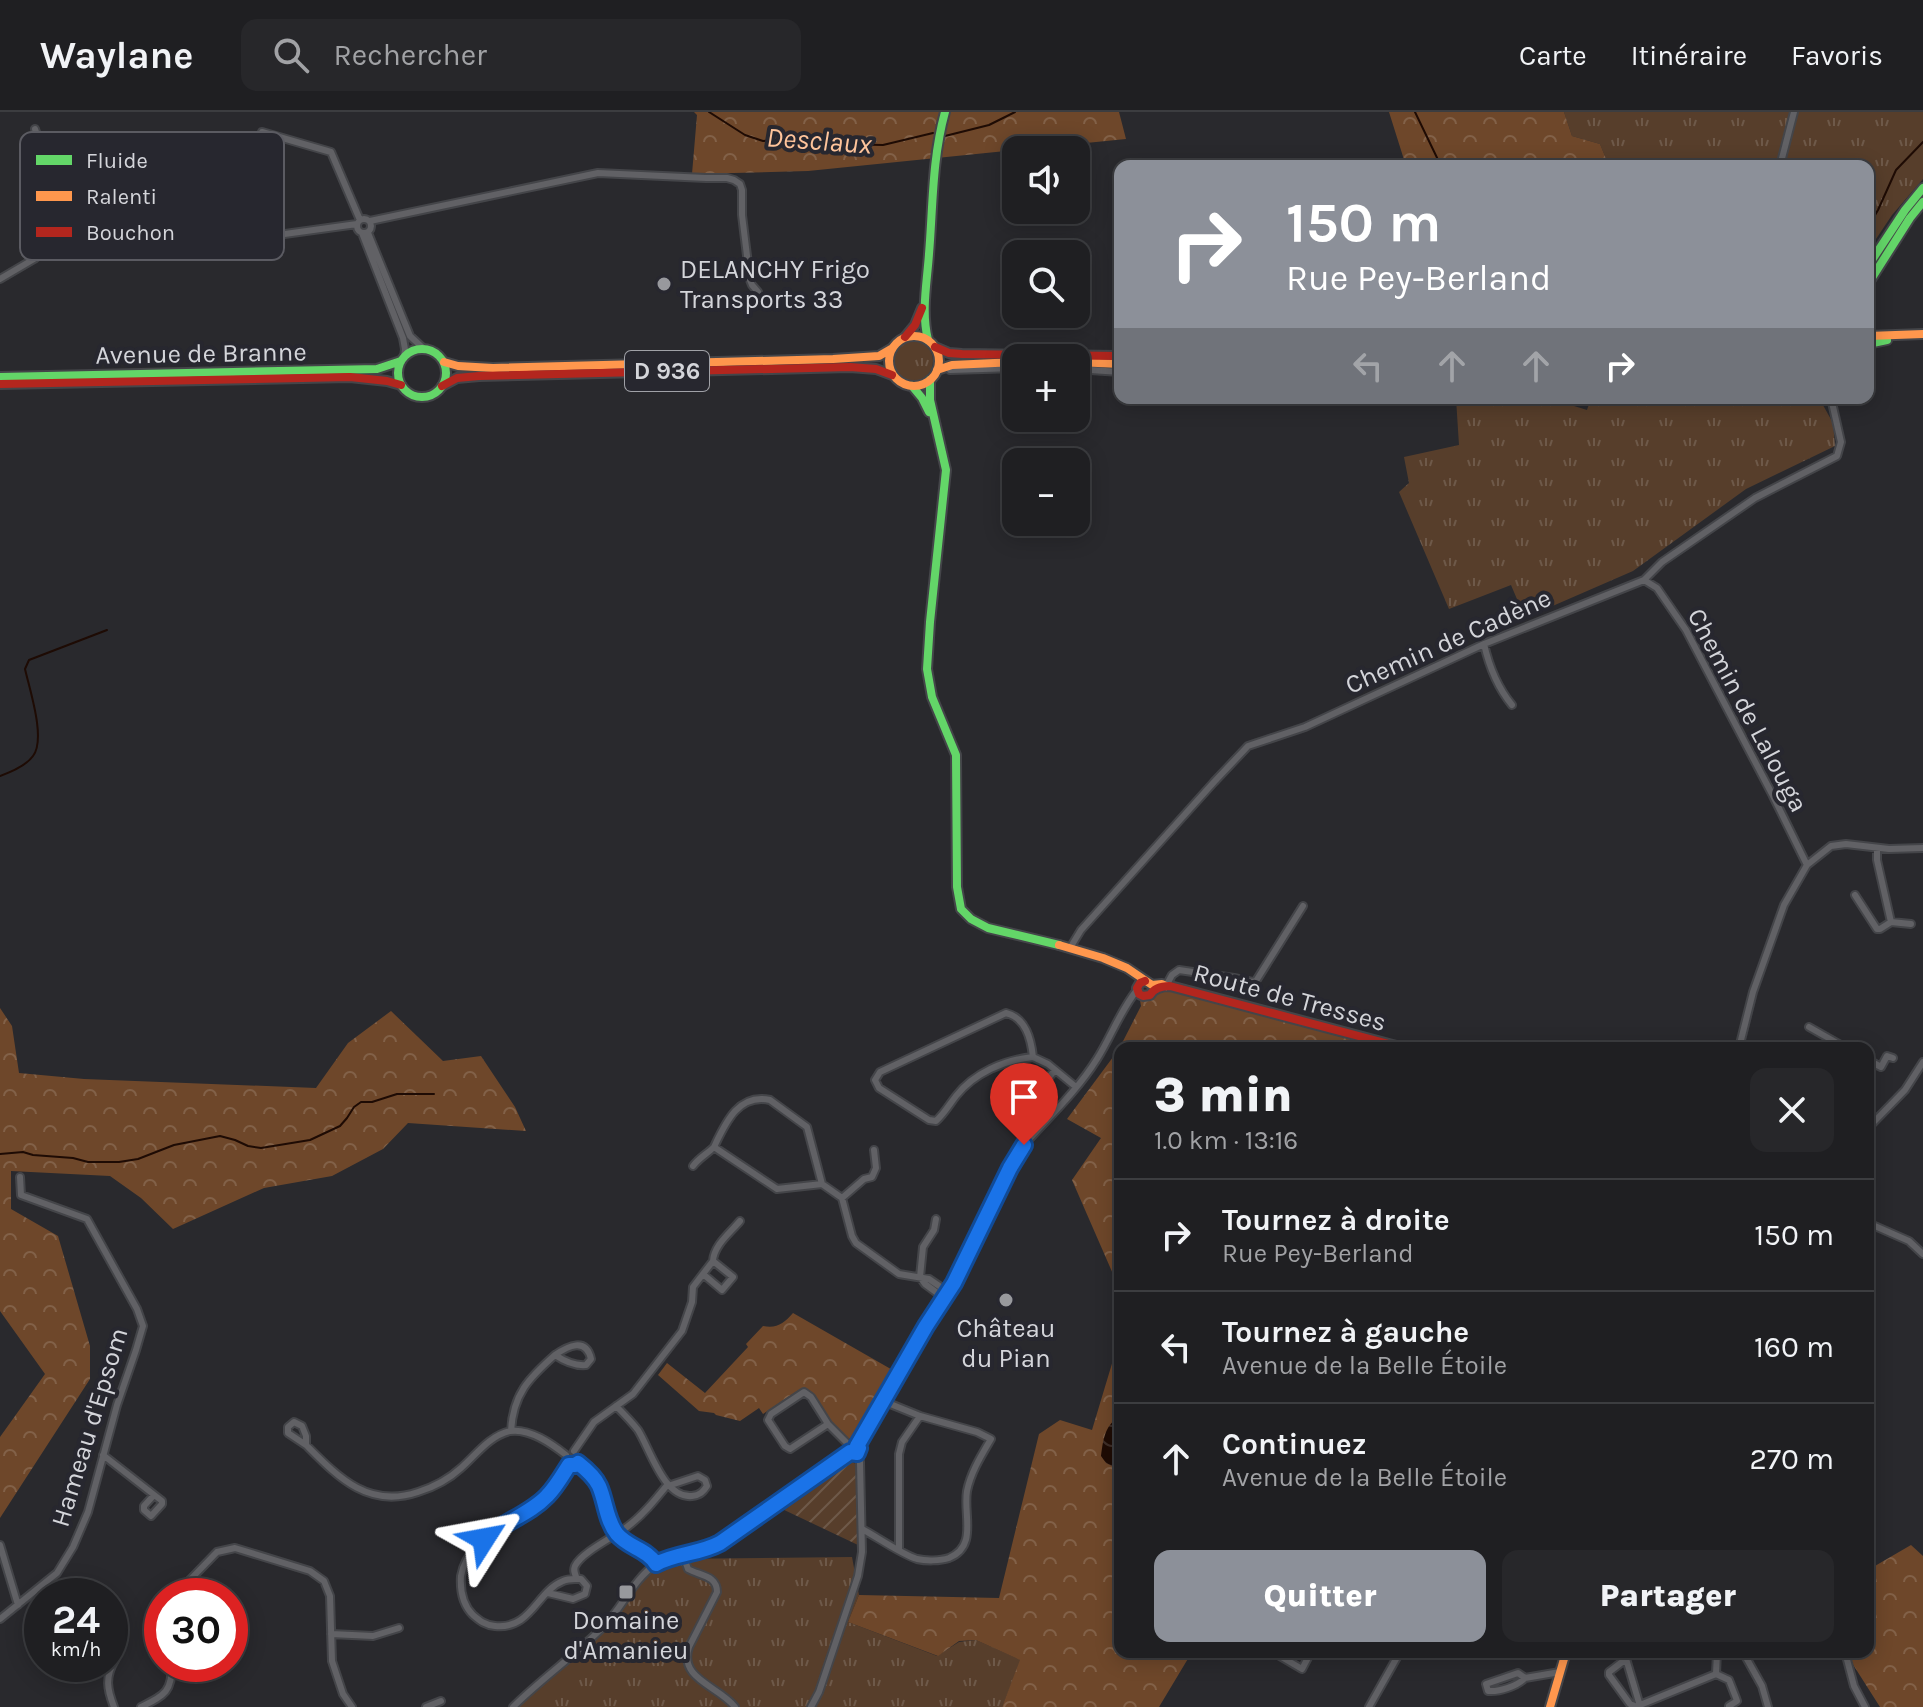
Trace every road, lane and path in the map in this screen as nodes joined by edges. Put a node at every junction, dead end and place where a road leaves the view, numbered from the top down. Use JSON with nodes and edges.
{"nodes":[{"id":1,"x":945,"y":112,"type":"edge"},
{"id":2,"x":1794,"y":112,"type":"edge"},
{"id":3,"x":35,"y":129,"type":"dead end"},
{"id":4,"x":36,"y":132,"type":"edge"},
{"id":5,"x":284,"y":138,"type":"edge"},
{"id":6,"x":1782,"y":160,"type":"edge"},
{"id":7,"x":1923,"y":188,"type":"edge"},
{"id":8,"x":1923,"y":202,"type":"edge"},
{"id":9,"x":370,"y":221,"type":"junction"},
{"id":10,"x":358,"y":222,"type":"junction"},
{"id":11,"x":284,"y":233,"type":"edge"},
{"id":12,"x":365,"y":233,"type":"junction"},
{"id":13,"x":1874,"y":257,"type":"edge"},
{"id":14,"x":32,"y":260,"type":"edge"},
{"id":15,"x":1874,"y":275,"type":"edge"},
{"id":16,"x":0,"y":279,"type":"edge"},
{"id":17,"x":758,"y":292,"type":"dead end"},
{"id":18,"x":925,"y":299,"type":"junction"},
{"id":19,"x":1923,"y":334,"type":"edge"},
{"id":20,"x":1874,"y":336,"type":"edge"},
{"id":21,"x":1904,"y":336,"type":"junction"},
{"id":22,"x":905,"y":337,"type":"junction"},
{"id":23,"x":931,"y":343,"type":"junction"},
{"id":24,"x":1874,"y":343,"type":"edge"},
{"id":25,"x":424,"y":349,"type":"junction"},
{"id":26,"x":891,"y":349,"type":"junction"},
{"id":27,"x":1114,"y":356,"type":"edge"},
{"id":28,"x":402,"y":359,"type":"junction"},
{"id":29,"x":444,"y":362,"type":"junction"},
{"id":30,"x":1090,"y":363,"type":"edge"},
{"id":31,"x":1114,"y":364,"type":"edge"},
{"id":32,"x":1002,"y":365,"type":"edge"},
{"id":33,"x":1002,"y":366,"type":"edge"},
{"id":34,"x":937,"y":370,"type":"junction"},
{"id":35,"x":950,"y":370,"type":"dead end"},
{"id":36,"x":1090,"y":370,"type":"edge"},
{"id":37,"x":1114,"y":372,"type":"edge"},
{"id":38,"x":892,"y":375,"type":"junction"},
{"id":39,"x":0,"y":377,"type":"edge"},
{"id":40,"x":930,"y":380,"type":"junction"},
{"id":41,"x":0,"y":384,"type":"edge"},
{"id":42,"x":401,"y":385,"type":"junction"},
{"id":43,"x":442,"y":386,"type":"junction"},
{"id":44,"x":912,"y":386,"type":"junction"},
{"id":45,"x":1832,"y":404,"type":"edge"},
{"id":46,"x":935,"y":423,"type":"junction"},
{"id":47,"x":1644,"y":580,"type":"junction"},
{"id":48,"x":1484,"y":644,"type":"junction"},
{"id":49,"x":1512,"y":705,"type":"dead end"},
{"id":50,"x":1877,"y":848,"type":"junction"},
{"id":51,"x":1923,"y":848,"type":"edge"},
{"id":52,"x":1807,"y":865,"type":"junction"},
{"id":53,"x":1855,"y":895,"type":"dead end"},
{"id":54,"x":1303,"y":906,"type":"dead end"},
{"id":55,"x":1891,"y":922,"type":"junction"},
{"id":56,"x":1911,"y":924,"type":"dead end"},
{"id":57,"x":1070,"y":948,"type":"junction"},
{"id":58,"x":1166,"y":986,"type":"junction"},
{"id":59,"x":1145,"y":988,"type":"junction"},
{"id":60,"x":1809,"y":1027,"type":"dead end"},
{"id":61,"x":1381,"y":1042,"type":"edge"},
{"id":62,"x":1740,"y":1042,"type":"edge"},
{"id":63,"x":1835,"y":1042,"type":"edge"},
{"id":64,"x":1033,"y":1057,"type":"junction"},
{"id":65,"x":1893,"y":1058,"type":"dead end"},
{"id":66,"x":1923,"y":1062,"type":"edge"},
{"id":67,"x":1874,"y":1063,"type":"edge"},
{"id":68,"x":1055,"y":1070,"type":"junction"},
{"id":69,"x":1076,"y":1087,"type":"junction"},
{"id":70,"x":1874,"y":1122,"type":"edge"},
{"id":71,"x":1034,"y":1134,"type":"junction"},
{"id":72,"x":714,"y":1147,"type":"junction"},
{"id":73,"x":874,"y":1150,"type":"dead end"},
{"id":74,"x":693,"y":1166,"type":"dead end"},
{"id":75,"x":20,"y":1177,"type":"dead end"},
{"id":76,"x":822,"y":1184,"type":"junction"},
{"id":77,"x":842,"y":1198,"type":"junction"},
{"id":78,"x":936,"y":1219,"type":"dead end"},
{"id":79,"x":740,"y":1221,"type":"dead end"},
{"id":80,"x":1874,"y":1226,"type":"edge"},
{"id":81,"x":1923,"y":1254,"type":"edge"},
{"id":82,"x":713,"y":1261,"type":"junction"},
{"id":83,"x":703,"y":1274,"type":"junction"},
{"id":84,"x":920,"y":1277,"type":"junction"},
{"id":85,"x":946,"y":1295,"type":"junction"},
{"id":86,"x":555,"y":1355,"type":"junction"},
{"id":87,"x":883,"y":1401,"type":"junction"},
{"id":88,"x":616,"y":1406,"type":"junction"},
{"id":89,"x":920,"y":1416,"type":"junction"},
{"id":90,"x":828,"y":1424,"type":"junction"},
{"id":91,"x":511,"y":1431,"type":"junction"},
{"id":92,"x":306,"y":1445,"type":"dead end"},
{"id":93,"x":854,"y":1449,"type":"junction"},
{"id":94,"x":570,"y":1453,"type":"junction"},
{"id":95,"x":103,"y":1455,"type":"junction"},
{"id":96,"x":578,"y":1463,"type":"junction"},
{"id":97,"x":569,"y":1465,"type":"junction"},
{"id":98,"x":669,"y":1485,"type":"junction"},
{"id":99,"x":154,"y":1495,"type":"dead end"},
{"id":100,"x":862,"y":1529,"type":"junction"},
{"id":101,"x":617,"y":1534,"type":"junction"},
{"id":102,"x":0,"y":1545,"type":"edge"},
{"id":103,"x":899,"y":1549,"type":"junction"},
{"id":104,"x":683,"y":1555,"type":"junction"},
{"id":105,"x":656,"y":1564,"type":"junction"},
{"id":106,"x":192,"y":1578,"type":"edge"},
{"id":107,"x":577,"y":1579,"type":"junction"},
{"id":108,"x":548,"y":1593,"type":"junction"},
{"id":109,"x":18,"y":1605,"type":"junction"},
{"id":110,"x":0,"y":1619,"type":"edge"},
{"id":111,"x":399,"y":1628,"type":"dead end"},
{"id":112,"x":331,"y":1634,"type":"junction"},
{"id":113,"x":1283,"y":1658,"type":"edge"},
{"id":114,"x":1308,"y":1658,"type":"edge"},
{"id":115,"x":1397,"y":1658,"type":"edge"},
{"id":116,"x":1564,"y":1658,"type":"edge"},
{"id":117,"x":1623,"y":1658,"type":"edge"},
{"id":118,"x":1626,"y":1658,"type":"edge"},
{"id":119,"x":1717,"y":1658,"type":"edge"},
{"id":120,"x":1746,"y":1658,"type":"edge"},
{"id":121,"x":1847,"y":1658,"type":"edge"},
{"id":122,"x":1560,"y":1672,"type":"junction"},
{"id":123,"x":1716,"y":1674,"type":"junction"},
{"id":124,"x":1525,"y":1678,"type":"junction"},
{"id":125,"x":108,"y":1682,"type":"edge"},
{"id":126,"x":171,"y":1682,"type":"edge"},
{"id":127,"x":441,"y":1701,"type":"dead end"},
{"id":128,"x":1553,"y":1705,"type":"edge"},
{"id":129,"x":1639,"y":1706,"type":"edge"},
{"id":130,"x":1729,"y":1706,"type":"edge"},
{"id":131,"x":114,"y":1707,"type":"edge"},
{"id":132,"x":141,"y":1707,"type":"edge"},
{"id":133,"x":352,"y":1707,"type":"edge"},
{"id":134,"x":426,"y":1707,"type":"edge"},
{"id":135,"x":513,"y":1707,"type":"edge"},
{"id":136,"x":735,"y":1707,"type":"edge"},
{"id":137,"x":811,"y":1707,"type":"edge"},
{"id":138,"x":1369,"y":1707,"type":"edge"},
{"id":139,"x":1768,"y":1707,"type":"edge"},
{"id":140,"x":1865,"y":1707,"type":"edge"}],
"edges":[{"from":1,"to":18,"type":"main road"},
{"from":2,"to":6,"type":"street"},
{"from":3,"to":4,"type":"street"},
{"from":5,"to":10,"type":"street"},
{"from":7,"to":13,"type":"main road"},
{"from":8,"to":15,"type":"main road"},
{"from":9,"to":10,"type":"street"},
{"from":9,"to":12,"type":"street"},
{"from":9,"to":17,"type":"street"},
{"from":10,"to":11,"type":"street"},
{"from":10,"to":12,"type":"street"},
{"from":12,"to":25,"type":"street"},
{"from":12,"to":28,"type":"street"},
{"from":14,"to":16,"type":"street"},
{"from":18,"to":22,"type":"main road"},
{"from":18,"to":23,"type":"main road"},
{"from":19,"to":21,"type":"main road"},
{"from":20,"to":21,"type":"main road"},
{"from":21,"to":24,"type":"main road"},
{"from":22,"to":23,"type":"main road"},
{"from":22,"to":26,"type":"main road"},
{"from":23,"to":27,"type":"main road"},
{"from":23,"to":34,"type":"main road"},
{"from":25,"to":28,"type":"main road"},
{"from":25,"to":29,"type":"main road"},
{"from":26,"to":29,"type":"main road","number":"D 936"},
{"from":26,"to":38,"type":"main road"},
{"from":28,"to":39,"type":"main road","name":"Avenue de Branne"},
{"from":28,"to":42,"type":"main road"},
{"from":29,"to":43,"type":"main road"},
{"from":30,"to":31,"type":"main road"},
{"from":32,"to":34,"type":"main road"},
{"from":33,"to":35,"type":"street"},
{"from":34,"to":40,"type":"main road"},
{"from":36,"to":37,"type":"street"},
{"from":38,"to":43,"type":"main road","number":"D 936"},
{"from":38,"to":44,"type":"main road"},
{"from":40,"to":44,"type":"main road"},
{"from":40,"to":46,"type":"main road"},
{"from":41,"to":42,"type":"main road","name":"Avenue de Branne"},
{"from":42,"to":43,"type":"main road"},
{"from":44,"to":46,"type":"main road"},
{"from":45,"to":47,"type":"street","name":"Chemin de Cadène"},
{"from":46,"to":57,"type":"main road"},
{"from":47,"to":48,"type":"street","name":"Chemin de Cadène"},
{"from":47,"to":52,"type":"street","name":"Chemin de Lalouga"},
{"from":48,"to":49,"type":"street"},
{"from":48,"to":57,"type":"street","name":"Chemin de Cadène"},
{"from":50,"to":51,"type":"street"},
{"from":50,"to":52,"type":"street"},
{"from":50,"to":55,"type":"street"},
{"from":52,"to":62,"type":"street"},
{"from":53,"to":55,"type":"street"},
{"from":54,"to":58,"type":"street"},
{"from":55,"to":56,"type":"street"},
{"from":57,"to":59,"type":"main road"},
{"from":58,"to":59,"type":"main road","name":"Route de Tresses"},
{"from":58,"to":61,"type":"main road","name":"Route de Tresses"},
{"from":59,"to":69,"type":"street"},
{"from":60,"to":63,"type":"street"},
{"from":64,"to":64,"type":"street"},
{"from":64,"to":68,"type":"street"},
{"from":65,"to":67,"type":"street"},
{"from":66,"to":70,"type":"street"},
{"from":68,"to":69,"type":"street"},
{"from":68,"to":71,"type":"street"},
{"from":69,"to":71,"type":"street"},
{"from":71,"to":85,"type":"street"},
{"from":72,"to":74,"type":"street"},
{"from":72,"to":76,"type":"street"},
{"from":72,"to":76,"type":"street"},
{"from":73,"to":77,"type":"street"},
{"from":75,"to":95,"type":"street","name":"Hameau d'Epsom"},
{"from":76,"to":77,"type":"street"},
{"from":77,"to":84,"type":"street"},
{"from":78,"to":84,"type":"street"},
{"from":79,"to":82,"type":"street"},
{"from":80,"to":81,"type":"street"},
{"from":82,"to":83,"type":"street"},
{"from":82,"to":83,"type":"street"},
{"from":83,"to":88,"type":"street"},
{"from":84,"to":85,"type":"street"},
{"from":85,"to":87,"type":"street"},
{"from":86,"to":86,"type":"street"},
{"from":86,"to":91,"type":"street"},
{"from":87,"to":89,"type":"street"},
{"from":87,"to":93,"type":"street"},
{"from":88,"to":94,"type":"street"},
{"from":88,"to":98,"type":"street"},
{"from":89,"to":103,"type":"street"},
{"from":89,"to":103,"type":"street"},
{"from":90,"to":90,"type":"street"},
{"from":90,"to":93,"type":"street"},
{"from":91,"to":92,"type":"street"},
{"from":91,"to":94,"type":"street"},
{"from":93,"to":100,"type":"street"},
{"from":93,"to":104,"type":"street"},
{"from":94,"to":96,"type":"street"},
{"from":94,"to":97,"type":"street"},
{"from":95,"to":99,"type":"street"},
{"from":95,"to":109,"type":"street","name":"Hameau d'Epsom"},
{"from":96,"to":97,"type":"street"},
{"from":96,"to":101,"type":"street"},
{"from":97,"to":108,"type":"street"},
{"from":98,"to":98,"type":"street"},
{"from":98,"to":101,"type":"street"},
{"from":100,"to":103,"type":"street"},
{"from":100,"to":137,"type":"street"},
{"from":101,"to":105,"type":"street"},
{"from":101,"to":107,"type":"street"},
{"from":102,"to":109,"type":"street"},
{"from":104,"to":105,"type":"street"},
{"from":104,"to":136,"type":"street"},
{"from":105,"to":135,"type":"street"},
{"from":106,"to":112,"type":"street"},
{"from":107,"to":108,"type":"street"},
{"from":107,"to":108,"type":"street"},
{"from":109,"to":110,"type":"street","name":"Hameau d'Epsom"},
{"from":111,"to":112,"type":"street"},
{"from":112,"to":133,"type":"street"},
{"from":113,"to":114,"type":"street"},
{"from":115,"to":138,"type":"street"},
{"from":116,"to":122,"type":"main road"},
{"from":117,"to":129,"type":"street"},
{"from":118,"to":129,"type":"street"},
{"from":119,"to":123,"type":"street"},
{"from":120,"to":139,"type":"street"},
{"from":121,"to":140,"type":"street"},
{"from":122,"to":124,"type":"street"},
{"from":122,"to":128,"type":"main road"},
{"from":123,"to":129,"type":"street"},
{"from":123,"to":130,"type":"street"},
{"from":124,"to":124,"type":"street"},
{"from":125,"to":131,"type":"street"},
{"from":126,"to":132,"type":"street"},
{"from":127,"to":134,"type":"street"}]}
